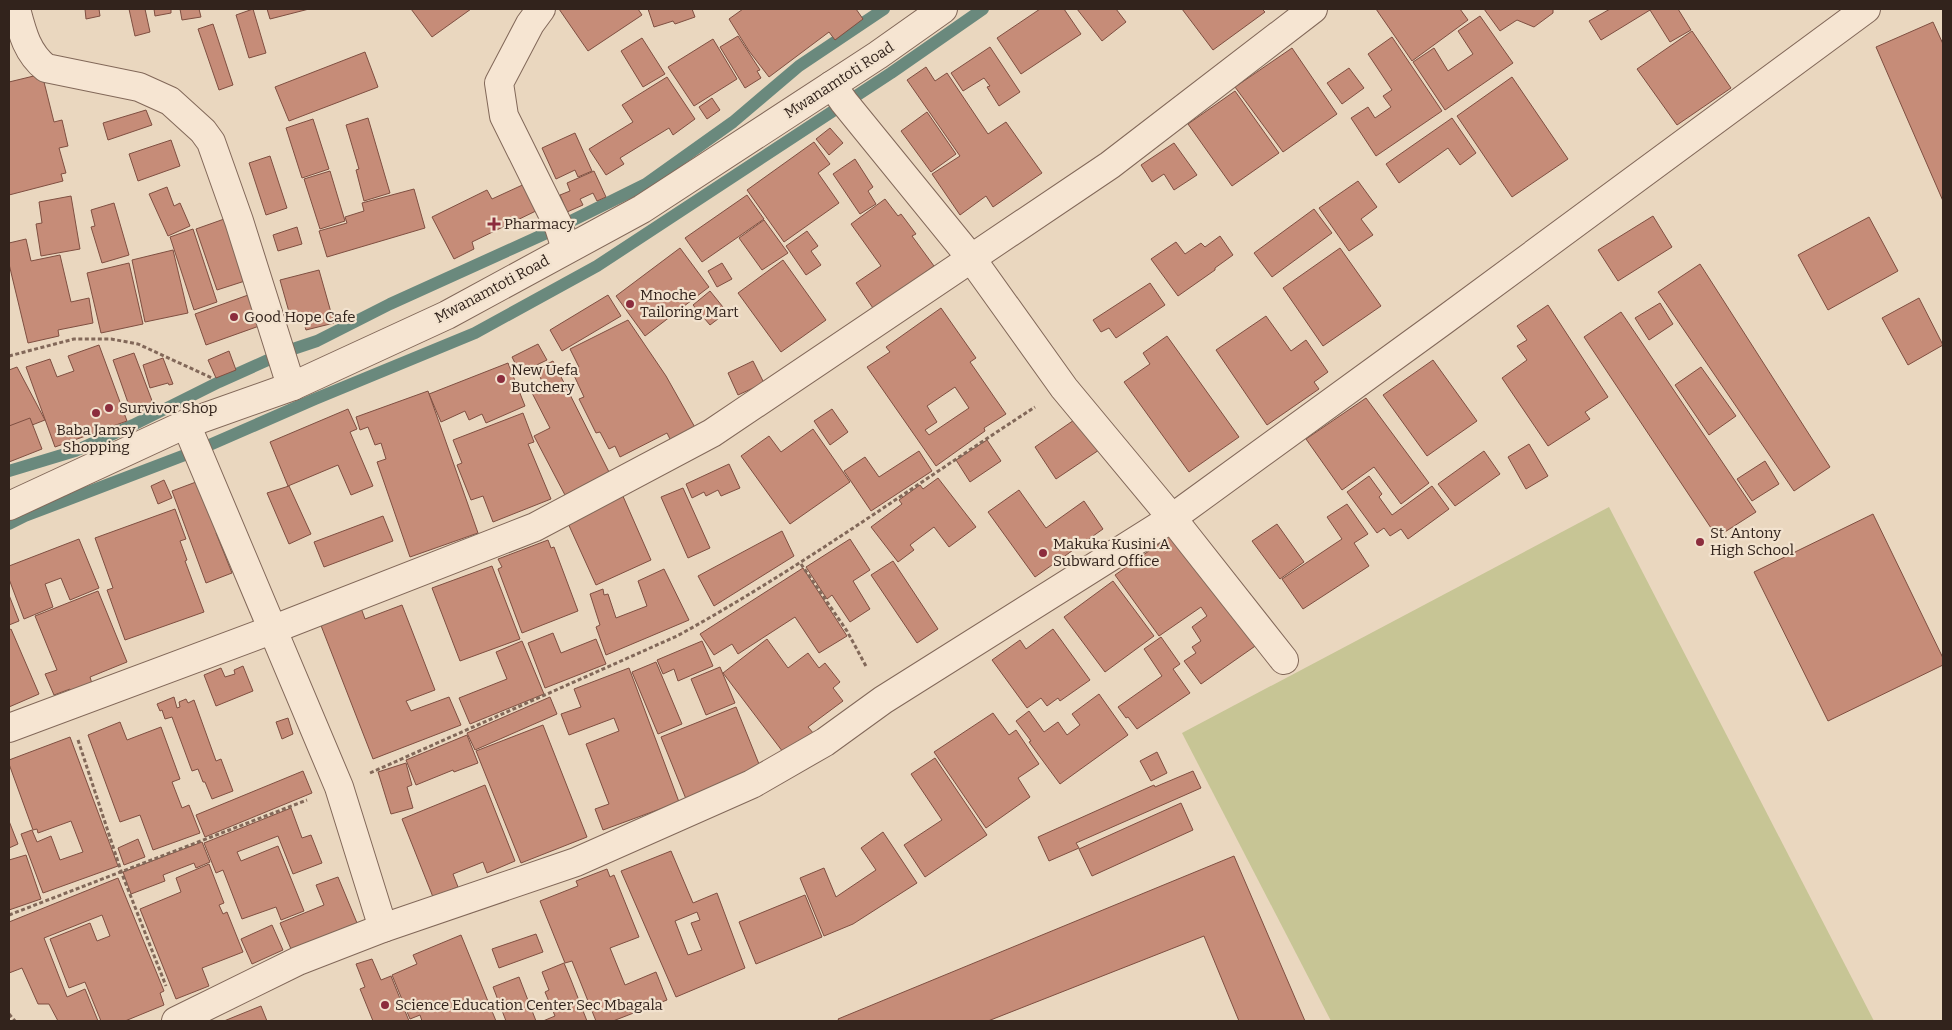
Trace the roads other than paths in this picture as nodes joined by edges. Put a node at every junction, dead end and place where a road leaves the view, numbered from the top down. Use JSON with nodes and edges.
{"nodes":[{"id":1,"x":16,"y":9,"type":"edge"},
{"id":2,"x":541,"y":9,"type":"edge"},
{"id":3,"x":943,"y":9,"type":"edge"},
{"id":4,"x":1313,"y":9,"type":"edge"},
{"id":5,"x":1866,"y":9,"type":"edge"},
{"id":6,"x":832,"y":85,"type":"junction"},
{"id":7,"x":566,"y":249,"type":"junction"},
{"id":8,"x":971,"y":258,"type":"junction"},
{"id":9,"x":293,"y":386,"type":"junction"},
{"id":10,"x":186,"y":424,"type":"junction"},
{"id":11,"x":9,"y":506,"type":"edge"},
{"id":12,"x":1172,"y":518,"type":"junction"},
{"id":13,"x":274,"y":629,"type":"junction"},
{"id":14,"x":1284,"y":660,"type":"dead end"},
{"id":15,"x":9,"y":728,"type":"edge"},
{"id":16,"x":383,"y":928,"type":"junction"},
{"id":17,"x":177,"y":1020,"type":"edge"}],
"edges":[{"from":1,"to":9,"type":"street"},
{"from":2,"to":7,"type":"street"},
{"from":3,"to":6,"type":"street","name":"Mwanamtoti Road"},
{"from":4,"to":8,"type":"street"},
{"from":5,"to":12,"type":"street"},
{"from":6,"to":7,"type":"street","name":"Mwanamtoti Road"},
{"from":6,"to":8,"type":"street"},
{"from":7,"to":9,"type":"street","name":"Mwanamtoti Road"},
{"from":8,"to":12,"type":"street"},
{"from":8,"to":13,"type":"street"},
{"from":9,"to":10,"type":"street","name":"Mwanamtoti Road"},
{"from":10,"to":11,"type":"street","name":"Mwanamtoti Road"},
{"from":10,"to":13,"type":"street"},
{"from":12,"to":14,"type":"street"},
{"from":12,"to":16,"type":"street"},
{"from":13,"to":15,"type":"street"},
{"from":13,"to":16,"type":"street"},
{"from":16,"to":17,"type":"street"}]}
